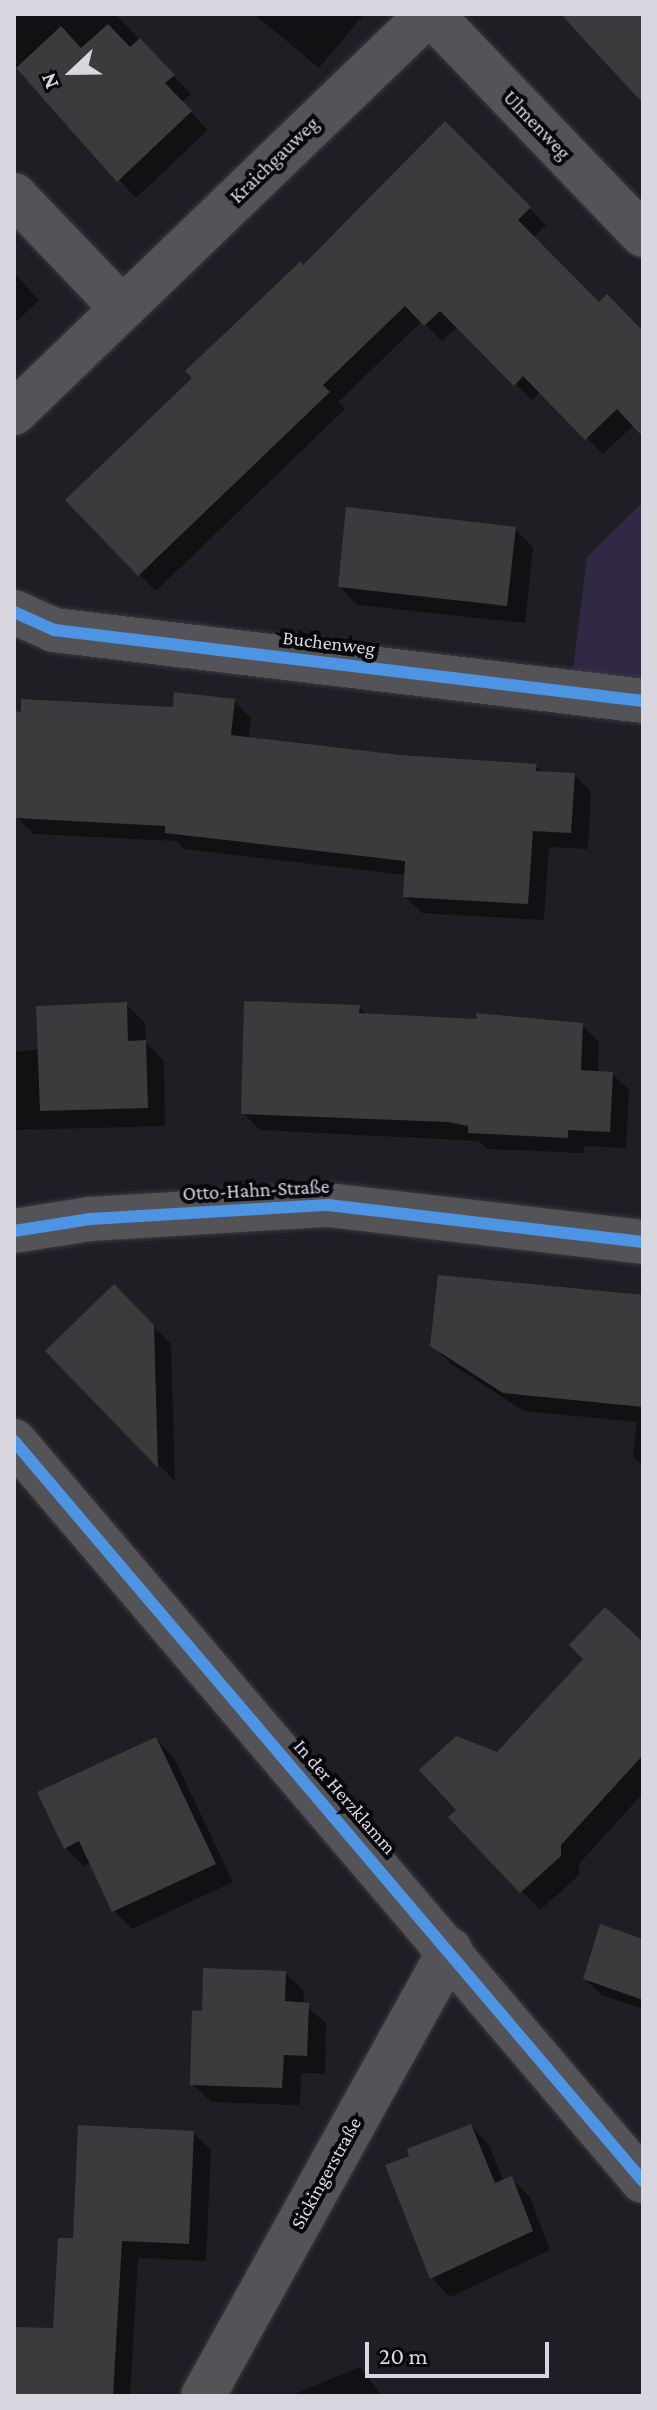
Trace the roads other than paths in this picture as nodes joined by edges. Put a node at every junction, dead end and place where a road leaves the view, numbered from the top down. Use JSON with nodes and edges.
{"nodes":[{"id":1,"x":429,"y":14,"type":"edge"},
{"id":2,"x":14,"y":195,"type":"edge"},
{"id":3,"x":643,"y":235,"type":"edge"},
{"id":4,"x":121,"y":307,"type":"junction"},
{"id":5,"x":14,"y":413,"type":"edge"},
{"id":6,"x":14,"y":612,"type":"edge"},
{"id":7,"x":643,"y":701,"type":"edge"},
{"id":8,"x":14,"y":1231,"type":"edge"},
{"id":9,"x":643,"y":1242,"type":"edge"},
{"id":10,"x":14,"y":1441,"type":"edge"},
{"id":11,"x":450,"y":1950,"type":"junction"},
{"id":12,"x":643,"y":2181,"type":"edge"},
{"id":13,"x":203,"y":2396,"type":"edge"}],
"edges":[{"from":1,"to":3,"type":"street","name":"Ulmenweg"},
{"from":1,"to":4,"type":"street","name":"Kraichgauweg"},
{"from":2,"to":4,"type":"street"},
{"from":4,"to":5,"type":"street","name":"Kraichgauweg"},
{"from":6,"to":7,"type":"street","name":"Buchenweg"},
{"from":8,"to":9,"type":"street","name":"Otto-Hahn-Straße"},
{"from":10,"to":11,"type":"street","name":"In der Herzklamm"},
{"from":11,"to":12,"type":"street","name":"In der Herzklamm"},
{"from":11,"to":13,"type":"street","name":"Sickingerstraße"}]}
